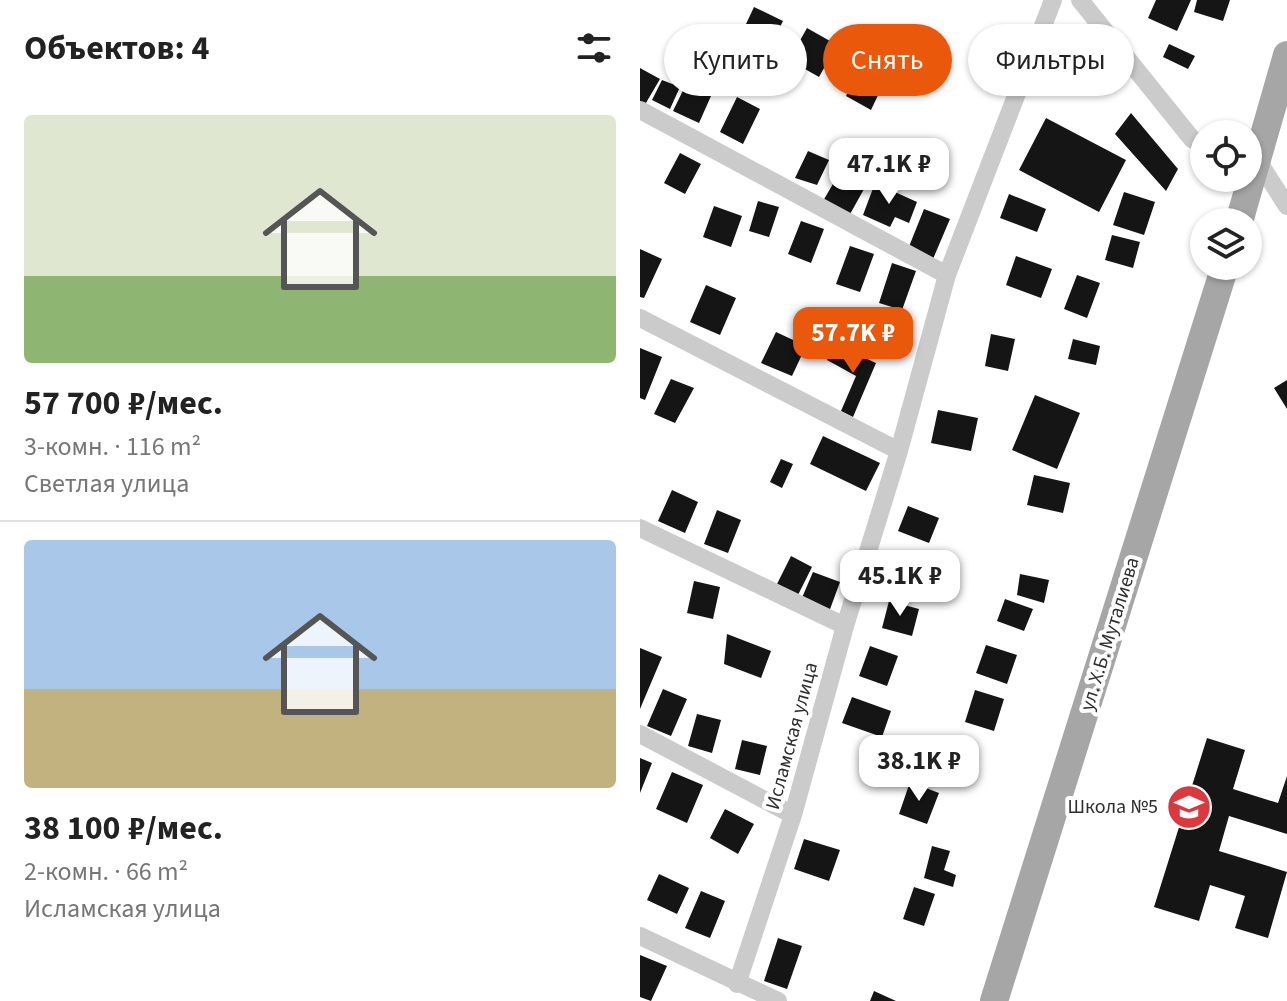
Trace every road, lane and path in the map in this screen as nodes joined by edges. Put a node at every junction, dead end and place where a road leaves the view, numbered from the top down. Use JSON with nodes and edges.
{"nodes":[{"id":1,"x":1051,"y":0,"type":"edge"},
{"id":2,"x":1080,"y":0,"type":"edge"},
{"id":3,"x":1287,"y":55,"type":"edge"},
{"id":4,"x":640,"y":110,"type":"edge"},
{"id":5,"x":1190,"y":137,"type":"edge"},
{"id":6,"x":1262,"y":138,"type":"edge"},
{"id":7,"x":1262,"y":178,"type":"edge"},
{"id":8,"x":1287,"y":206,"type":"edge"},
{"id":9,"x":947,"y":275,"type":"junction"},
{"id":10,"x":1221,"y":280,"type":"edge"},
{"id":11,"x":640,"y":318,"type":"edge"},
{"id":12,"x":899,"y":451,"type":"junction"},
{"id":13,"x":640,"y":528,"type":"edge"},
{"id":14,"x":845,"y":626,"type":"junction"},
{"id":15,"x":640,"y":734,"type":"edge"},
{"id":16,"x":793,"y":815,"type":"junction"},
{"id":17,"x":640,"y":936,"type":"edge"},
{"id":18,"x":737,"y":984,"type":"junction"},
{"id":19,"x":778,"y":1001,"type":"edge"},
{"id":20,"x":994,"y":1001,"type":"edge"}],
"edges":[{"from":1,"to":9,"type":"street","name":"Исламская улица"},
{"from":2,"to":5,"type":"street"},
{"from":3,"to":6,"type":"main road"},
{"from":4,"to":9,"type":"street"},
{"from":7,"to":8,"type":"street"},
{"from":9,"to":12,"type":"street","name":"Исламская улица"},
{"from":10,"to":20,"type":"main road","name":"ул. Х.Б. Муталиева"},
{"from":11,"to":12,"type":"street"},
{"from":12,"to":14,"type":"street","name":"Исламская улица"},
{"from":13,"to":14,"type":"street"},
{"from":14,"to":16,"type":"street","name":"Исламская улица"},
{"from":15,"to":16,"type":"street"},
{"from":16,"to":18,"type":"street","name":"Исламская улица"},
{"from":17,"to":18,"type":"street"},
{"from":18,"to":19,"type":"street"}]}
